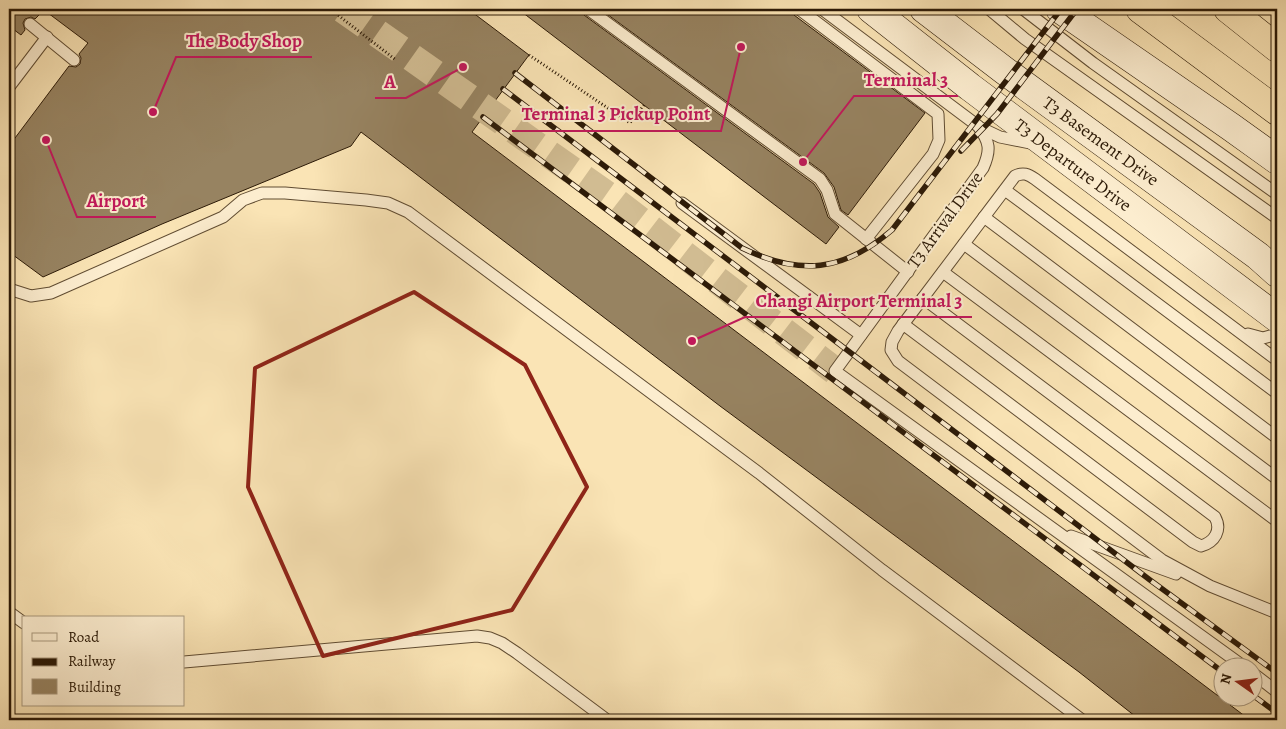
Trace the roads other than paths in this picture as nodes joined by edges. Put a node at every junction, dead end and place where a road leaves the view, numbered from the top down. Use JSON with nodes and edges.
{"nodes":[{"id":1,"x":588,"y":9,"type":"edge"},
{"id":2,"x":799,"y":9,"type":"edge"},
{"id":3,"x":822,"y":9,"type":"edge"},
{"id":4,"x":871,"y":9,"type":"edge"},
{"id":5,"x":924,"y":9,"type":"edge"},
{"id":6,"x":989,"y":9,"type":"edge"},
{"id":7,"x":1023,"y":9,"type":"edge"},
{"id":8,"x":1060,"y":9,"type":"edge"},
{"id":9,"x":1140,"y":9,"type":"edge"},
{"id":10,"x":1228,"y":9,"type":"edge"},
{"id":11,"x":30,"y":24,"type":"dead end"},
{"id":12,"x":47,"y":38,"type":"junction"},
{"id":13,"x":1277,"y":48,"type":"edge"},
{"id":14,"x":74,"y":60,"type":"dead end"},
{"id":15,"x":9,"y":87,"type":"edge"},
{"id":16,"x":1277,"y":111,"type":"edge"},
{"id":17,"x":978,"y":126,"type":"junction"},
{"id":18,"x":1059,"y":154,"type":"junction"},
{"id":19,"x":1277,"y":160,"type":"edge"},
{"id":20,"x":1005,"y":190,"type":"junction"},
{"id":21,"x":1277,"y":194,"type":"edge"},
{"id":22,"x":682,"y":203,"type":"dead end"},
{"id":23,"x":984,"y":217,"type":"junction"},
{"id":24,"x":1277,"y":218,"type":"edge"},
{"id":25,"x":866,"y":239,"type":"junction"},
{"id":26,"x":964,"y":244,"type":"junction"},
{"id":27,"x":908,"y":272,"type":"junction"},
{"id":28,"x":944,"y":272,"type":"junction"},
{"id":29,"x":1277,"y":273,"type":"edge"},
{"id":30,"x":9,"y":290,"type":"edge"},
{"id":31,"x":923,"y":298,"type":"junction"},
{"id":32,"x":1277,"y":318,"type":"edge"},
{"id":33,"x":903,"y":324,"type":"junction"},
{"id":34,"x":1238,"y":329,"type":"junction"},
{"id":35,"x":1277,"y":334,"type":"edge"},
{"id":36,"x":861,"y":335,"type":"junction"},
{"id":37,"x":1277,"y":360,"type":"edge"},
{"id":38,"x":1277,"y":393,"type":"edge"},
{"id":39,"x":1277,"y":438,"type":"edge"},
{"id":40,"x":1277,"y":479,"type":"edge"},
{"id":41,"x":1277,"y":521,"type":"edge"},
{"id":42,"x":1058,"y":532,"type":"junction"},
{"id":43,"x":1210,"y":586,"type":"junction"},
{"id":44,"x":9,"y":612,"type":"edge"},
{"id":45,"x":1277,"y":613,"type":"edge"},
{"id":46,"x":22,"y":622,"type":"edge"},
{"id":47,"x":1229,"y":656,"type":"edge"},
{"id":48,"x":185,"y":662,"type":"edge"},
{"id":49,"x":1264,"y":682,"type":"edge"},
{"id":50,"x":1277,"y":692,"type":"edge"},
{"id":51,"x":606,"y":720,"type":"edge"},
{"id":52,"x":1082,"y":720,"type":"edge"}],
"edges":[{"from":1,"to":25,"type":"lane"},
{"from":2,"to":25,"type":"lane"},
{"from":3,"to":17,"type":"lane","name":"T3 Arrival Drive"},
{"from":4,"to":18,"type":"main road","name":"T3 Departure Drive"},
{"from":5,"to":29,"type":"main road","name":"T3 Basement Drive"},
{"from":6,"to":24,"type":"lane"},
{"from":7,"to":21,"type":"lane"},
{"from":8,"to":19,"type":"main road"},
{"from":9,"to":16,"type":"highway"},
{"from":10,"to":13,"type":"highway"},
{"from":11,"to":12,"type":"lane"},
{"from":12,"to":14,"type":"lane"},
{"from":12,"to":15,"type":"lane"},
{"from":17,"to":18,"type":"lane"},
{"from":17,"to":27,"type":"lane","name":"T3 Arrival Drive"},
{"from":18,"to":32,"type":"main road","name":"T3 Departure Drive"},
{"from":20,"to":23,"type":"lane"},
{"from":20,"to":34,"type":"lane"},
{"from":20,"to":38,"type":"lane"},
{"from":22,"to":36,"type":"lane"},
{"from":23,"to":26,"type":"lane"},
{"from":23,"to":39,"type":"lane"},
{"from":25,"to":27,"type":"lane"},
{"from":26,"to":28,"type":"lane"},
{"from":26,"to":40,"type":"lane"},
{"from":27,"to":36,"type":"lane","name":"T3 Arrival Drive"},
{"from":28,"to":31,"type":"lane"},
{"from":28,"to":41,"type":"lane"},
{"from":30,"to":52,"type":"lane"},
{"from":31,"to":33,"type":"lane"},
{"from":31,"to":33,"type":"lane"},
{"from":33,"to":43,"type":"lane"},
{"from":34,"to":35,"type":"lane"},
{"from":34,"to":37,"type":"lane"},
{"from":36,"to":42,"type":"lane","name":"T3 Arrival Drive"},
{"from":42,"to":43,"type":"lane"},
{"from":42,"to":47,"type":"lane"},
{"from":43,"to":45,"type":"lane"},
{"from":44,"to":46,"type":"lane"},
{"from":48,"to":51,"type":"lane"},
{"from":49,"to":50,"type":"lane"}]}
